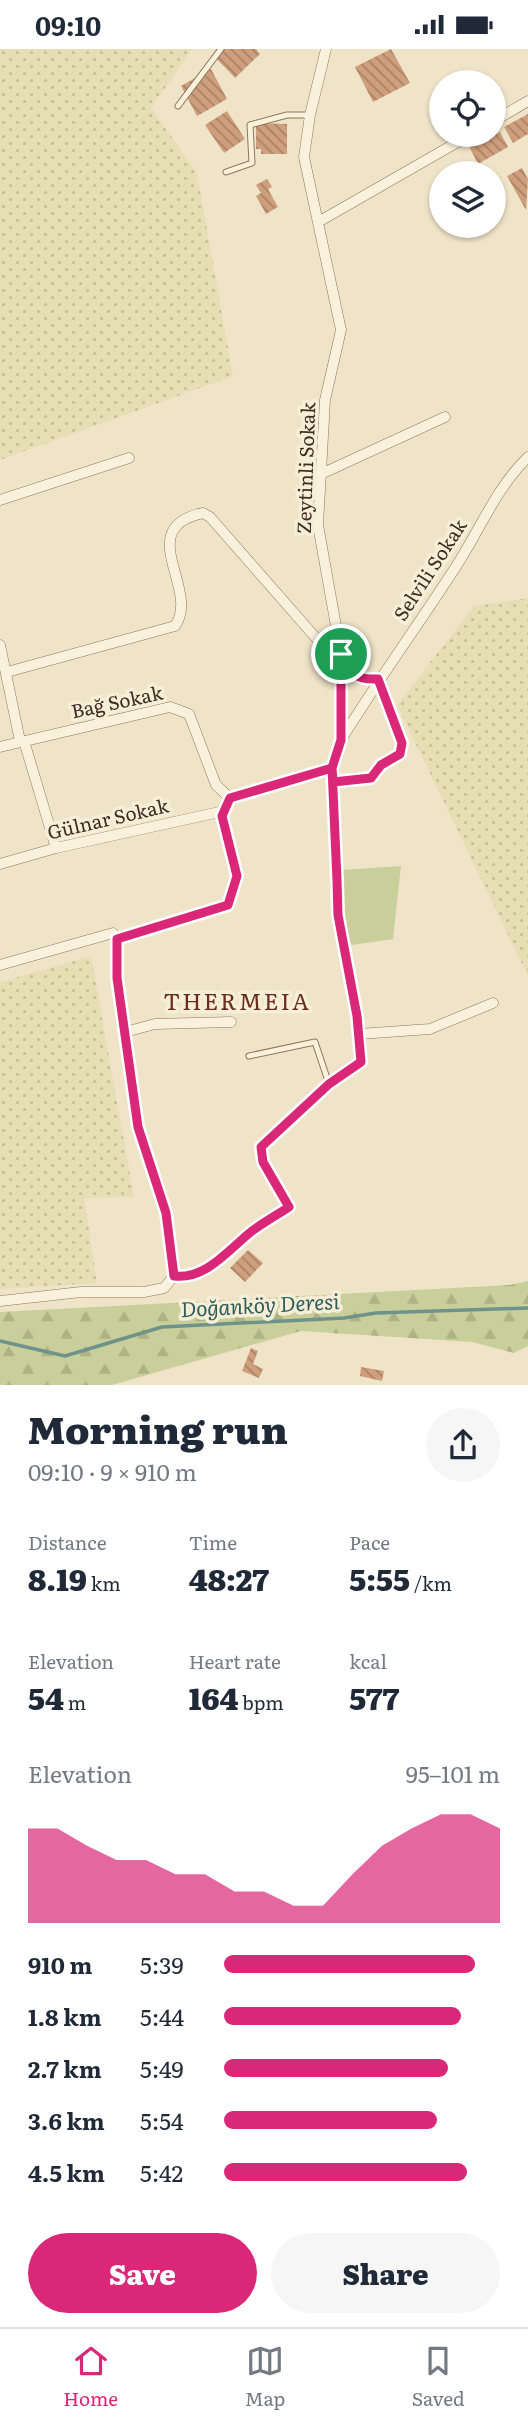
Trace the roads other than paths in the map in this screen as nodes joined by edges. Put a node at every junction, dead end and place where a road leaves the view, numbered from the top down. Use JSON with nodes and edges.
{"nodes":[{"id":1,"x":221,"y":49,"type":"edge"},
{"id":2,"x":326,"y":49,"type":"edge"},
{"id":3,"x":528,"y":101,"type":"edge"},
{"id":4,"x":178,"y":106,"type":"dead end"},
{"id":5,"x":506,"y":114,"type":"edge"},
{"id":6,"x":310,"y":115,"type":"junction"},
{"id":7,"x":449,"y":147,"type":"edge"},
{"id":8,"x":226,"y":172,"type":"dead end"},
{"id":9,"x":320,"y":221,"type":"junction"},
{"id":10,"x":444,"y":417,"type":"dead end"},
{"id":11,"x":528,"y":457,"type":"edge"},
{"id":12,"x":129,"y":458,"type":"dead end"},
{"id":13,"x":321,"y":474,"type":"junction"},
{"id":14,"x":0,"y":501,"type":"edge"},
{"id":15,"x":0,"y":645,"type":"edge"},
{"id":16,"x":341,"y":654,"type":"junction"},
{"id":17,"x":7,"y":672,"type":"junction"},
{"id":18,"x":378,"y":679,"type":"junction"},
{"id":19,"x":341,"y":740,"type":"junction"},
{"id":20,"x":22,"y":741,"type":"junction"},
{"id":21,"x":0,"y":747,"type":"edge"},
{"id":22,"x":332,"y":768,"type":"junction"},
{"id":23,"x":333,"y":782,"type":"junction"},
{"id":24,"x":230,"y":798,"type":"junction"},
{"id":25,"x":224,"y":811,"type":"junction"},
{"id":26,"x":56,"y":848,"type":"junction"},
{"id":27,"x":0,"y":864,"type":"edge"},
{"id":28,"x":117,"y":939,"type":"junction"},
{"id":29,"x":0,"y":965,"type":"edge"},
{"id":30,"x":493,"y":1003,"type":"dead end"},
{"id":31,"x":231,"y":1022,"type":"dead end"},
{"id":32,"x":125,"y":1032,"type":"junction"},
{"id":33,"x":359,"y":1034,"type":"junction"},
{"id":34,"x":248,"y":1056,"type":"dead end"},
{"id":35,"x":329,"y":1084,"type":"junction"},
{"id":36,"x":174,"y":1276,"type":"junction"},
{"id":37,"x":0,"y":1301,"type":"edge"}],
"edges":[{"from":1,"to":4,"type":"lane"},
{"from":2,"to":6,"type":"street","name":"Zeytinli Sokak"},
{"from":3,"to":5,"type":"street"},
{"from":6,"to":8,"type":"lane"},
{"from":6,"to":9,"type":"street","name":"Zeytinli Sokak"},
{"from":7,"to":9,"type":"street"},
{"from":9,"to":13,"type":"street","name":"Zeytinli Sokak"},
{"from":10,"to":13,"type":"street"},
{"from":11,"to":18,"type":"street","name":"Selvili Sokak"},
{"from":12,"to":14,"type":"street"},
{"from":13,"to":16,"type":"street","name":"Zeytinli Sokak"},
{"from":15,"to":17,"type":"street"},
{"from":16,"to":17,"type":"street"},
{"from":16,"to":18,"type":"street"},
{"from":16,"to":19,"type":"street","name":"Zeytinli Sokak"},
{"from":17,"to":20,"type":"street"},
{"from":18,"to":19,"type":"street","name":"Selvili Sokak"},
{"from":18,"to":23,"type":"lane"},
{"from":19,"to":22,"type":"street","name":"Zeytinli Sokak"},
{"from":20,"to":21,"type":"street","name":"Bağ Sokak"},
{"from":20,"to":24,"type":"street","name":"Bağ Sokak"},
{"from":20,"to":26,"type":"street"},
{"from":22,"to":23,"type":"street"},
{"from":22,"to":24,"type":"street"},
{"from":23,"to":33,"type":"street"},
{"from":24,"to":25,"type":"street"},
{"from":25,"to":26,"type":"street","name":"Gülnar Sokak"},
{"from":25,"to":28,"type":"street"},
{"from":26,"to":27,"type":"street","name":"Gülnar Sokak"},
{"from":28,"to":29,"type":"street"},
{"from":28,"to":32,"type":"street"},
{"from":30,"to":33,"type":"street"},
{"from":31,"to":32,"type":"street"},
{"from":32,"to":36,"type":"street"},
{"from":33,"to":35,"type":"street"},
{"from":34,"to":35,"type":"lane"},
{"from":35,"to":36,"type":"street"},
{"from":36,"to":37,"type":"street"}]}
